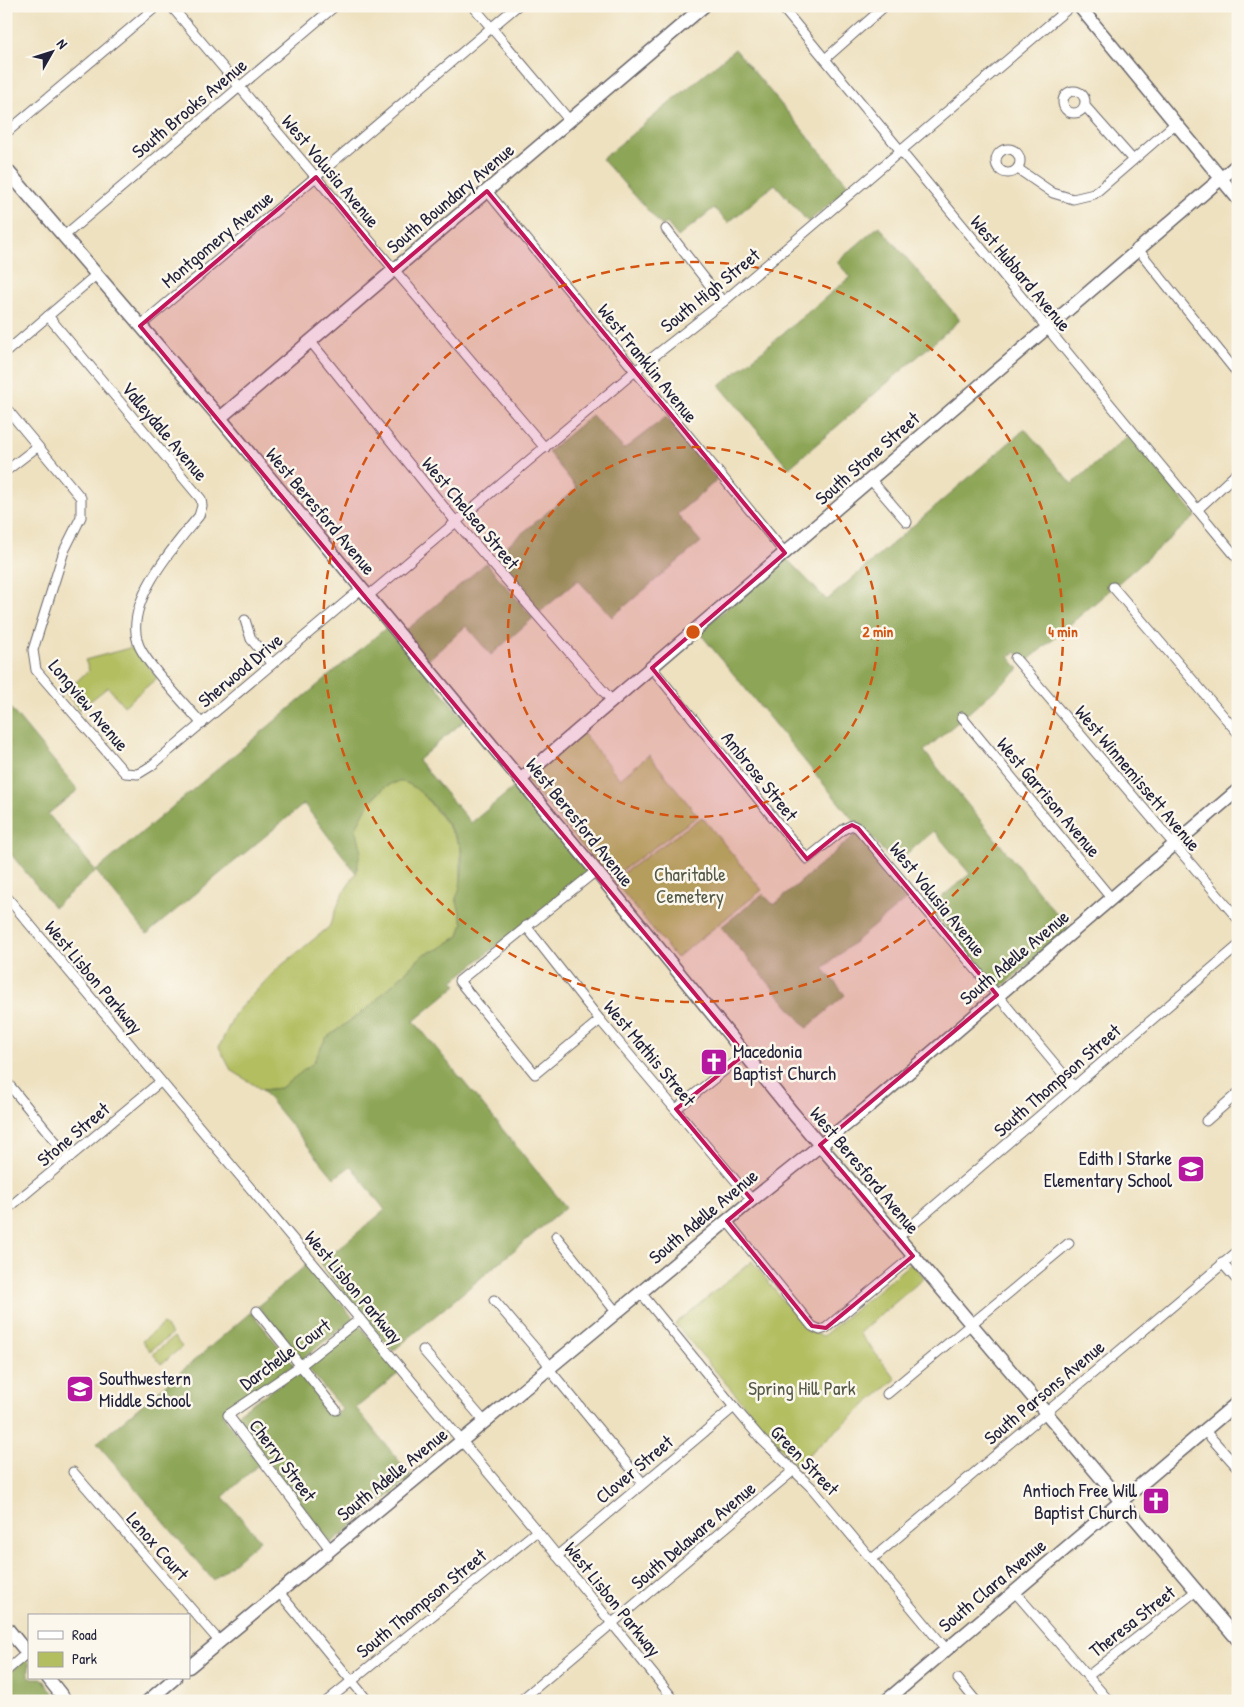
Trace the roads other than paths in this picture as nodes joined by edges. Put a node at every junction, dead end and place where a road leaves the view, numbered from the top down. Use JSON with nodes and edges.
{"nodes":[{"id":1,"x":157,"y":6,"type":"edge"},
{"id":2,"x":171,"y":6,"type":"edge"},
{"id":3,"x":336,"y":6,"type":"edge"},
{"id":4,"x":473,"y":6,"type":"edge"},
{"id":5,"x":517,"y":6,"type":"edge"},
{"id":6,"x":704,"y":6,"type":"edge"},
{"id":7,"x":782,"y":6,"type":"edge"},
{"id":8,"x":885,"y":6,"type":"edge"},
{"id":9,"x":1071,"y":6,"type":"edge"},
{"id":10,"x":1079,"y":6,"type":"edge"},
{"id":11,"x":492,"y":28,"type":"junction"},
{"id":12,"x":825,"y":60,"type":"junction"},
{"id":13,"x":239,"y":87,"type":"junction"},
{"id":14,"x":1085,"y":106,"type":"dead end"},
{"id":15,"x":570,"y":121,"type":"junction"},
{"id":16,"x":1176,"y":123,"type":"junction"},
{"id":17,"x":6,"y":133,"type":"edge"},
{"id":18,"x":899,"y":150,"type":"junction"},
{"id":19,"x":1134,"y":160,"type":"junction"},
{"id":20,"x":1238,"y":164,"type":"edge"},
{"id":21,"x":6,"y":169,"type":"edge"},
{"id":22,"x":1018,"y":169,"type":"dead end"},
{"id":23,"x":316,"y":177,"type":"junction"},
{"id":24,"x":1221,"y":178,"type":"junction"},
{"id":25,"x":487,"y":191,"type":"junction"},
{"id":26,"x":1238,"y":199,"type":"edge"},
{"id":27,"x":666,"y":229,"type":"dead end"},
{"id":28,"x":64,"y":236,"type":"junction"},
{"id":29,"x":1137,"y":248,"type":"junction"},
{"id":30,"x":393,"y":271,"type":"junction"},
{"id":31,"x":96,"y":275,"type":"junction"},
{"id":32,"x":724,"y":302,"type":"junction"},
{"id":33,"x":48,"y":316,"type":"junction"},
{"id":34,"x":140,"y":326,"type":"junction"},
{"id":35,"x":1046,"y":327,"type":"junction"},
{"id":36,"x":311,"y":342,"type":"junction"},
{"id":37,"x":6,"y":352,"type":"edge"},
{"id":38,"x":634,"y":372,"type":"junction"},
{"id":39,"x":1238,"y":374,"type":"edge"},
{"id":40,"x":6,"y":408,"type":"edge"},
{"id":41,"x":220,"y":418,"type":"junction"},
{"id":42,"x":37,"y":446,"type":"junction"},
{"id":43,"x":544,"y":448,"type":"junction"},
{"id":44,"x":6,"y":471,"type":"edge"},
{"id":45,"x":1238,"y":472,"type":"edge"},
{"id":46,"x":871,"y":480,"type":"junction"},
{"id":47,"x":1196,"y":510,"type":"junction"},
{"id":48,"x":456,"y":522,"type":"junction"},
{"id":49,"x":907,"y":522,"type":"dead end"},
{"id":50,"x":785,"y":554,"type":"junction"},
{"id":51,"x":1238,"y":559,"type":"edge"},
{"id":52,"x":1113,"y":586,"type":"dead end"},
{"id":53,"x":364,"y":593,"type":"junction"},
{"id":54,"x":245,"y":620,"type":"dead end"},
{"id":55,"x":1015,"y":658,"type":"dead end"},
{"id":56,"x":272,"y":664,"type":"junction"},
{"id":57,"x":652,"y":668,"type":"junction"},
{"id":58,"x":612,"y":701,"type":"junction"},
{"id":59,"x":962,"y":717,"type":"dead end"},
{"id":60,"x":202,"y":724,"type":"junction"},
{"id":61,"x":1238,"y":733,"type":"edge"},
{"id":62,"x":138,"y":774,"type":"joint"},
{"id":63,"x":520,"y":780,"type":"junction"},
{"id":64,"x":1238,"y":790,"type":"edge"},
{"id":65,"x":852,"y":825,"type":"joint"},
{"id":66,"x":1174,"y":845,"type":"junction"},
{"id":67,"x":596,"y":871,"type":"junction"},
{"id":68,"x":6,"y":896,"type":"edge"},
{"id":69,"x":1112,"y":898,"type":"junction"},
{"id":70,"x":9,"y":906,"type":"edge"},
{"id":71,"x":1238,"y":919,"type":"edge"},
{"id":72,"x":526,"y":926,"type":"junction"},
{"id":73,"x":1238,"y":946,"type":"edge"},
{"id":74,"x":997,"y":995,"type":"junction"},
{"id":75,"x":600,"y":1020,"type":"junction"},
{"id":76,"x":744,"y":1054,"type":"junction"},
{"id":77,"x":6,"y":1081,"type":"edge"},
{"id":78,"x":160,"y":1082,"type":"junction"},
{"id":79,"x":1074,"y":1087,"type":"junction"},
{"id":80,"x":1238,"y":1093,"type":"edge"},
{"id":81,"x":676,"y":1109,"type":"junction"},
{"id":82,"x":1206,"y":1121,"type":"dead end"},
{"id":83,"x":820,"y":1145,"type":"junction"},
{"id":84,"x":69,"y":1158,"type":"junction"},
{"id":85,"x":752,"y":1200,"type":"junction"},
{"id":86,"x":6,"y":1210,"type":"edge"},
{"id":87,"x":727,"y":1221,"type":"junction"},
{"id":88,"x":556,"y":1236,"type":"dead end"},
{"id":89,"x":897,"y":1238,"type":"junction"},
{"id":90,"x":1069,"y":1243,"type":"dead end"},
{"id":91,"x":1238,"y":1251,"type":"edge"},
{"id":92,"x":913,"y":1256,"type":"junction"},
{"id":93,"x":1222,"y":1263,"type":"junction"},
{"id":94,"x":1238,"y":1281,"type":"edge"},
{"id":95,"x":641,"y":1292,"type":"junction"},
{"id":96,"x":494,"y":1300,"type":"dead end"},
{"id":97,"x":257,"y":1311,"type":"dead end"},
{"id":98,"x":617,"y":1312,"type":"junction"},
{"id":99,"x":360,"y":1319,"type":"junction"},
{"id":100,"x":971,"y":1324,"type":"junction"},
{"id":101,"x":423,"y":1350,"type":"dead end"},
{"id":102,"x":300,"y":1366,"type":"junction"},
{"id":103,"x":549,"y":1369,"type":"junction"},
{"id":104,"x":887,"y":1394,"type":"dead end"},
{"id":105,"x":1238,"y":1402,"type":"edge"},
{"id":106,"x":734,"y":1407,"type":"junction"},
{"id":107,"x":336,"y":1410,"type":"dead end"},
{"id":108,"x":1046,"y":1412,"type":"junction"},
{"id":109,"x":228,"y":1415,"type":"joint"},
{"id":110,"x":485,"y":1422,"type":"junction"},
{"id":111,"x":1204,"y":1430,"type":"junction"},
{"id":112,"x":462,"y":1442,"type":"junction"},
{"id":113,"x":1238,"y":1468,"type":"edge"},
{"id":114,"x":794,"y":1470,"type":"junction"},
{"id":115,"x":73,"y":1472,"type":"dead end"},
{"id":116,"x":642,"y":1482,"type":"junction"},
{"id":117,"x":1121,"y":1502,"type":"junction"},
{"id":118,"x":536,"y":1531,"type":"junction"},
{"id":119,"x":330,"y":1549,"type":"junction"},
{"id":120,"x":556,"y":1556,"type":"junction"},
{"id":121,"x":872,"y":1559,"type":"junction"},
{"id":122,"x":278,"y":1591,"type":"junction"},
{"id":123,"x":1014,"y":1591,"type":"junction"},
{"id":124,"x":1196,"y":1591,"type":"junction"},
{"id":125,"x":612,"y":1624,"type":"junction"},
{"id":126,"x":6,"y":1627,"type":"edge"},
{"id":127,"x":1238,"y":1640,"type":"edge"},
{"id":128,"x":219,"y":1641,"type":"junction"},
{"id":129,"x":946,"y":1649,"type":"junction"},
{"id":130,"x":28,"y":1654,"type":"edge"},
{"id":131,"x":190,"y":1665,"type":"edge"},
{"id":132,"x":6,"y":1671,"type":"edge"},
{"id":133,"x":1088,"y":1676,"type":"junction"},
{"id":134,"x":958,"y":1679,"type":"dead end"},
{"id":135,"x":50,"y":1680,"type":"edge"},
{"id":136,"x":173,"y":1680,"type":"edge"},
{"id":137,"x":352,"y":1680,"type":"junction"},
{"id":138,"x":66,"y":1701,"type":"edge"},
{"id":139,"x":148,"y":1701,"type":"edge"},
{"id":140,"x":327,"y":1701,"type":"edge"},
{"id":141,"x":368,"y":1701,"type":"edge"},
{"id":142,"x":520,"y":1701,"type":"edge"},
{"id":143,"x":675,"y":1701,"type":"edge"},
{"id":144,"x":886,"y":1701,"type":"edge"},
{"id":145,"x":976,"y":1701,"type":"edge"},
{"id":146,"x":1109,"y":1701,"type":"edge"}],
"edges":[{"from":1,"to":17,"type":"street"},
{"from":2,"to":13,"type":"street","name":"West Volusia Avenue"},
{"from":3,"to":13,"type":"street","name":"South Brooks Avenue"},
{"from":4,"to":11,"type":"street"},
{"from":5,"to":11,"type":"street","name":"Montgomery Avenue"},
{"from":6,"to":15,"type":"street","name":"South Boundary Avenue"},
{"from":7,"to":12,"type":"street","name":"West Hubbard Avenue"},
{"from":8,"to":12,"type":"street"},
{"from":9,"to":18,"type":"street","name":"South High Street"},
{"from":10,"to":16,"type":"street"},
{"from":11,"to":15,"type":"street"},
{"from":11,"to":23,"type":"street","name":"Montgomery Avenue"},
{"from":12,"to":18,"type":"street","name":"West Hubbard Avenue"},
{"from":13,"to":23,"type":"street","name":"West Volusia Avenue"},
{"from":13,"to":28,"type":"street","name":"South Brooks Avenue"},
{"from":14,"to":19,"type":"street"},
{"from":15,"to":25,"type":"street","name":"South Boundary Avenue"},
{"from":16,"to":19,"type":"street"},
{"from":16,"to":24,"type":"street"},
{"from":18,"to":32,"type":"street","name":"South High Street"},
{"from":18,"to":35,"type":"street","name":"West Hubbard Avenue"},
{"from":19,"to":22,"type":"street"},
{"from":20,"to":24,"type":"street","name":"South Stone Street"},
{"from":21,"to":28,"type":"street","name":"West Beresford Avenue"},
{"from":23,"to":30,"type":"street","name":"West Volusia Avenue"},
{"from":23,"to":34,"type":"street","name":"Montgomery Avenue"},
{"from":24,"to":26,"type":"street"},
{"from":24,"to":29,"type":"street","name":"South Stone Street"},
{"from":25,"to":30,"type":"street","name":"South Boundary Avenue"},
{"from":25,"to":38,"type":"street","name":"West Franklin Avenue"},
{"from":27,"to":32,"type":"street"},
{"from":28,"to":31,"type":"street","name":"West Beresford Avenue"},
{"from":29,"to":35,"type":"street","name":"South Stone Street"},
{"from":29,"to":39,"type":"street"},
{"from":30,"to":36,"type":"street","name":"South Boundary Avenue"},
{"from":30,"to":43,"type":"street","name":"West Volusia Avenue"},
{"from":31,"to":33,"type":"street"},
{"from":31,"to":34,"type":"street","name":"West Beresford Avenue"},
{"from":32,"to":38,"type":"street","name":"South High Street"},
{"from":33,"to":37,"type":"street"},
{"from":33,"to":60,"type":"street","name":"Valleydale Avenue"},
{"from":34,"to":41,"type":"street","name":"West Beresford Avenue"},
{"from":35,"to":46,"type":"street","name":"South Stone Street"},
{"from":35,"to":47,"type":"street","name":"West Hubbard Avenue"},
{"from":36,"to":41,"type":"street","name":"South Boundary Avenue"},
{"from":36,"to":48,"type":"street","name":"West Chelsea Street"},
{"from":38,"to":43,"type":"street","name":"South High Street"},
{"from":38,"to":50,"type":"street","name":"West Franklin Avenue"},
{"from":40,"to":42,"type":"street","name":"Longview Avenue"},
{"from":41,"to":53,"type":"street","name":"West Beresford Avenue"},
{"from":42,"to":44,"type":"street"},
{"from":42,"to":62,"type":"street","name":"Longview Avenue"},
{"from":43,"to":48,"type":"street","name":"South High Street"},
{"from":45,"to":47,"type":"street"},
{"from":46,"to":49,"type":"street"},
{"from":46,"to":50,"type":"street","name":"South Stone Street"},
{"from":47,"to":51,"type":"street","name":"West Hubbard Avenue"},
{"from":48,"to":53,"type":"street","name":"South High Street"},
{"from":48,"to":58,"type":"street","name":"West Chelsea Street"},
{"from":50,"to":57,"type":"street","name":"South Stone Street"},
{"from":52,"to":61,"type":"street"},
{"from":53,"to":56,"type":"street","name":"Sherwood Drive"},
{"from":53,"to":63,"type":"street","name":"West Beresford Avenue"},
{"from":54,"to":56,"type":"street"},
{"from":55,"to":66,"type":"street","name":"West Winnemissett Avenue"},
{"from":56,"to":60,"type":"street","name":"Sherwood Drive"},
{"from":57,"to":58,"type":"street","name":"South Stone Street"},
{"from":57,"to":65,"type":"street","name":"Ambrose Street"},
{"from":58,"to":63,"type":"street","name":"South Stone Street"},
{"from":59,"to":69,"type":"street","name":"West Garrison Avenue"},
{"from":60,"to":62,"type":"street","name":"Sherwood Drive"},
{"from":63,"to":67,"type":"street","name":"West Beresford Avenue"},
{"from":64,"to":66,"type":"street","name":"South Adelle Avenue"},
{"from":65,"to":74,"type":"street","name":"West Volusia Avenue"},
{"from":66,"to":69,"type":"street","name":"South Adelle Avenue"},
{"from":66,"to":71,"type":"street","name":"West Winnemissett Avenue"},
{"from":67,"to":72,"type":"street"},
{"from":67,"to":76,"type":"street","name":"West Beresford Avenue"},
{"from":68,"to":70,"type":"street","name":"West Lisbon Parkway"},
{"from":69,"to":74,"type":"street","name":"South Adelle Avenue"},
{"from":70,"to":78,"type":"street","name":"West Lisbon Parkway"},
{"from":72,"to":75,"type":"street","name":"West Mathis Street"},
{"from":72,"to":75,"type":"street"},
{"from":73,"to":79,"type":"street","name":"South Thompson Street"},
{"from":74,"to":79,"type":"street","name":"West Volusia Avenue"},
{"from":74,"to":83,"type":"street","name":"South Adelle Avenue"},
{"from":75,"to":81,"type":"street","name":"West Mathis Street"},
{"from":76,"to":81,"type":"street"},
{"from":76,"to":83,"type":"street","name":"West Beresford Avenue"},
{"from":77,"to":84,"type":"street"},
{"from":78,"to":84,"type":"street","name":"Stone Street"},
{"from":78,"to":99,"type":"street","name":"West Lisbon Parkway"},
{"from":79,"to":89,"type":"street","name":"South Thompson Street"},
{"from":80,"to":82,"type":"street"},
{"from":81,"to":85,"type":"street","name":"West Mathis Street"},
{"from":83,"to":85,"type":"street","name":"South Adelle Avenue"},
{"from":83,"to":89,"type":"street","name":"West Beresford Avenue"},
{"from":84,"to":86,"type":"street","name":"Stone Street"},
{"from":85,"to":87,"type":"street","name":"South Adelle Avenue"},
{"from":87,"to":92,"type":"street"},
{"from":87,"to":95,"type":"street","name":"South Adelle Avenue"},
{"from":88,"to":98,"type":"street"},
{"from":89,"to":92,"type":"street","name":"West Beresford Avenue"},
{"from":90,"to":100,"type":"street"},
{"from":91,"to":93,"type":"street","name":"South Parsons Avenue"},
{"from":92,"to":100,"type":"street","name":"West Beresford Avenue"},
{"from":93,"to":94,"type":"street"},
{"from":93,"to":108,"type":"street","name":"South Parsons Avenue"},
{"from":95,"to":98,"type":"street","name":"South Adelle Avenue"},
{"from":95,"to":106,"type":"street","name":"Green Street"},
{"from":96,"to":103,"type":"street"},
{"from":97,"to":102,"type":"street"},
{"from":98,"to":103,"type":"street","name":"South Adelle Avenue"},
{"from":99,"to":102,"type":"street","name":"Darchelle Court"},
{"from":99,"to":112,"type":"street","name":"West Lisbon Parkway"},
{"from":100,"to":104,"type":"street"},
{"from":100,"to":108,"type":"street","name":"West Beresford Avenue"},
{"from":101,"to":110,"type":"street"},
{"from":102,"to":107,"type":"street"},
{"from":102,"to":109,"type":"street","name":"Darchelle Court"},
{"from":103,"to":110,"type":"street","name":"South Adelle Avenue"},
{"from":103,"to":116,"type":"street"},
{"from":105,"to":111,"type":"street","name":"South Clara Avenue"},
{"from":106,"to":114,"type":"street","name":"Green Street"},
{"from":106,"to":116,"type":"street","name":"Clover Street"},
{"from":108,"to":117,"type":"street","name":"West Beresford Avenue"},
{"from":108,"to":121,"type":"street","name":"South Parsons Avenue"},
{"from":109,"to":119,"type":"street","name":"Cherry Street"},
{"from":110,"to":112,"type":"street","name":"South Adelle Avenue"},
{"from":111,"to":113,"type":"street"},
{"from":111,"to":117,"type":"street","name":"South Clara Avenue"},
{"from":112,"to":118,"type":"street","name":"West Lisbon Parkway"},
{"from":112,"to":119,"type":"street","name":"South Adelle Avenue"},
{"from":114,"to":121,"type":"street","name":"Green Street"},
{"from":114,"to":125,"type":"street","name":"South Delaware Avenue"},
{"from":115,"to":128,"type":"street","name":"Lenox Court"},
{"from":116,"to":120,"type":"street","name":"Clover Street"},
{"from":117,"to":123,"type":"street","name":"South Clara Avenue"},
{"from":117,"to":124,"type":"street","name":"West Beresford Avenue"},
{"from":118,"to":120,"type":"street","name":"West Lisbon Parkway"},
{"from":118,"to":137,"type":"street","name":"South Thompson Street"},
{"from":119,"to":122,"type":"street","name":"South Adelle Avenue"},
{"from":120,"to":125,"type":"street","name":"West Lisbon Parkway"},
{"from":121,"to":129,"type":"street","name":"Green Street"},
{"from":122,"to":128,"type":"street","name":"South Adelle Avenue"},
{"from":122,"to":137,"type":"street"},
{"from":123,"to":129,"type":"street","name":"South Clara Avenue"},
{"from":123,"to":133,"type":"street"},
{"from":124,"to":127,"type":"street","name":"West Beresford Avenue"},
{"from":124,"to":133,"type":"street","name":"Theresa Street"},
{"from":125,"to":142,"type":"street","name":"South Delaware Avenue"},
{"from":125,"to":143,"type":"street","name":"West Lisbon Parkway"},
{"from":126,"to":130,"type":"street"},
{"from":128,"to":131,"type":"street","name":"South Adelle Avenue"},
{"from":129,"to":144,"type":"street","name":"South Clara Avenue"},
{"from":130,"to":132,"type":"street"},
{"from":133,"to":146,"type":"street"},
{"from":134,"to":145,"type":"street"},
{"from":135,"to":138,"type":"street"},
{"from":136,"to":139,"type":"street"},
{"from":137,"to":140,"type":"street","name":"South Thompson Street"},
{"from":137,"to":141,"type":"street"}]}
